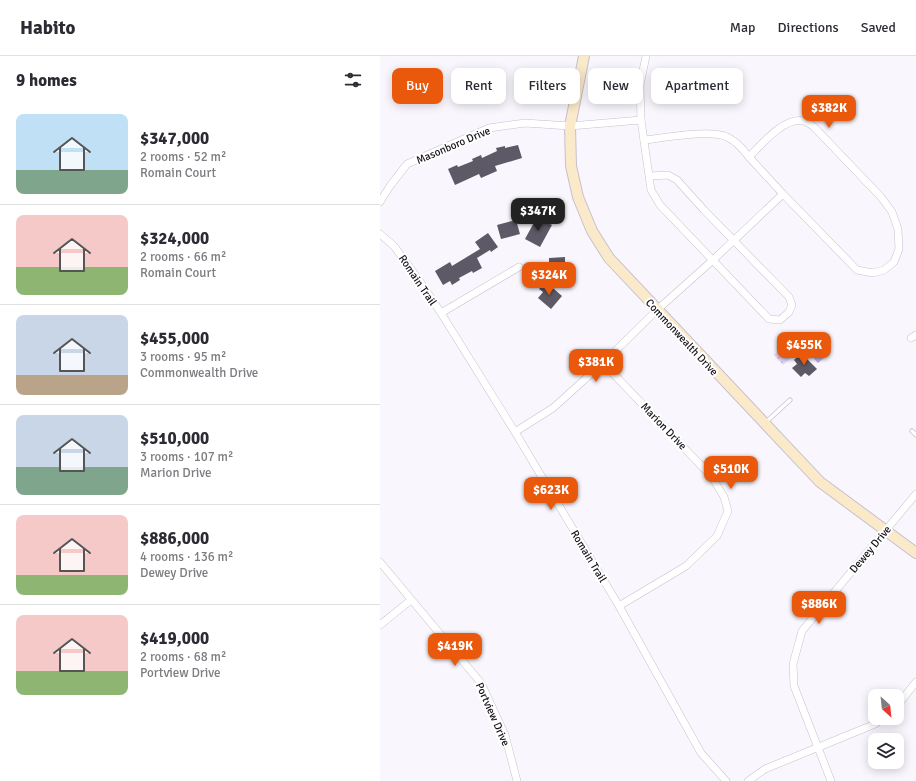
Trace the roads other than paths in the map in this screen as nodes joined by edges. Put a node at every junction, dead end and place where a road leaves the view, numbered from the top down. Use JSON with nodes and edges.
{"nodes":[{"id":1,"x":584,"y":56,"type":"edge"},
{"id":2,"x":646,"y":56,"type":"edge"},
{"id":3,"x":641,"y":120,"type":"junction"},
{"id":4,"x":570,"y":126,"type":"junction"},
{"id":5,"x":644,"y":140,"type":"junction"},
{"id":6,"x":749,"y":157,"type":"junction"},
{"id":7,"x":650,"y":176,"type":"junction"},
{"id":8,"x":783,"y":194,"type":"junction"},
{"id":9,"x":380,"y":202,"type":"edge"},
{"id":10,"x":380,"y":234,"type":"edge"},
{"id":11,"x":734,"y":240,"type":"junction"},
{"id":12,"x":713,"y":260,"type":"junction"},
{"id":13,"x":519,"y":267,"type":"dead end"},
{"id":14,"x":657,"y":310,"type":"junction"},
{"id":15,"x":440,"y":313,"type":"junction"},
{"id":16,"x":603,"y":363,"type":"junction"},
{"id":17,"x":790,"y":400,"type":"dead end"},
{"id":18,"x":765,"y":424,"type":"junction"},
{"id":19,"x":515,"y":432,"type":"junction"},
{"id":20,"x":912,"y":432,"type":"dead end"},
{"id":21,"x":916,"y":435,"type":"edge"},
{"id":22,"x":916,"y":494,"type":"edge"},
{"id":23,"x":886,"y":530,"type":"junction"},
{"id":24,"x":916,"y":553,"type":"edge"},
{"id":25,"x":380,"y":562,"type":"edge"},
{"id":26,"x":411,"y":600,"type":"junction"},
{"id":27,"x":619,"y":606,"type":"junction"},
{"id":28,"x":380,"y":625,"type":"edge"},
{"id":29,"x":916,"y":682,"type":"edge"},
{"id":30,"x":904,"y":697,"type":"edge"},
{"id":31,"x":873,"y":725,"type":"edge"},
{"id":32,"x":818,"y":748,"type":"junction"},
{"id":33,"x":517,"y":781,"type":"edge"},
{"id":34,"x":726,"y":781,"type":"edge"},
{"id":35,"x":748,"y":781,"type":"edge"},
{"id":36,"x":831,"y":781,"type":"edge"}],
"edges":[{"from":1,"to":4,"type":"street","name":"Commonwealth Drive"},
{"from":2,"to":3,"type":"street"},
{"from":3,"to":4,"type":"street","name":"Masonboro Drive"},
{"from":3,"to":5,"type":"street"},
{"from":4,"to":9,"type":"street","name":"Masonboro Drive"},
{"from":4,"to":14,"type":"street","name":"Commonwealth Drive"},
{"from":5,"to":6,"type":"street"},
{"from":5,"to":7,"type":"street"},
{"from":6,"to":8,"type":"street"},
{"from":6,"to":8,"type":"street"},
{"from":7,"to":11,"type":"street"},
{"from":7,"to":12,"type":"street"},
{"from":8,"to":11,"type":"street"},
{"from":10,"to":15,"type":"street","name":"Romain Trail"},
{"from":11,"to":12,"type":"street"},
{"from":11,"to":12,"type":"street"},
{"from":12,"to":14,"type":"street"},
{"from":13,"to":15,"type":"street"},
{"from":14,"to":16,"type":"street"},
{"from":14,"to":18,"type":"street","name":"Commonwealth Drive"},
{"from":15,"to":19,"type":"street","name":"Romain Trail"},
{"from":16,"to":19,"type":"street"},
{"from":16,"to":27,"type":"street","name":"Marion Drive"},
{"from":17,"to":18,"type":"lane"},
{"from":18,"to":23,"type":"street","name":"Commonwealth Drive"},
{"from":19,"to":27,"type":"street","name":"Romain Trail"},
{"from":20,"to":21,"type":"lane"},
{"from":22,"to":23,"type":"street","name":"Dewey Drive"},
{"from":23,"to":24,"type":"street","name":"Commonwealth Drive"},
{"from":23,"to":32,"type":"street","name":"Dewey Drive"},
{"from":25,"to":26,"type":"street","name":"Portview Drive"},
{"from":26,"to":28,"type":"street"},
{"from":26,"to":33,"type":"street","name":"Portview Drive"},
{"from":27,"to":34,"type":"street","name":"Romain Trail"},
{"from":29,"to":30,"type":"street"},
{"from":31,"to":32,"type":"street"},
{"from":32,"to":35,"type":"street"},
{"from":32,"to":36,"type":"street","name":"Dewey Drive"}]}
